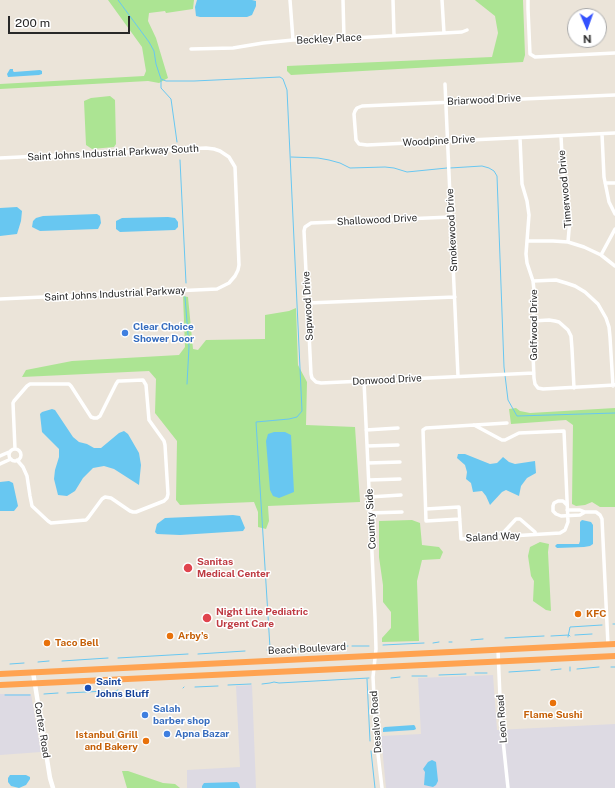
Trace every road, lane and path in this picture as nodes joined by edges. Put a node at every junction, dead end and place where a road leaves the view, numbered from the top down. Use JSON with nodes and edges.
{"nodes":[{"id":1,"x":290,"y":0,"type":"edge"},
{"id":2,"x":343,"y":0,"type":"edge"},
{"id":3,"x":393,"y":0,"type":"edge"},
{"id":4,"x":442,"y":0,"type":"edge"},
{"id":5,"x":528,"y":0,"type":"edge"},
{"id":6,"x":466,"y":30,"type":"dead end"},
{"id":7,"x":444,"y":33,"type":"junction"},
{"id":8,"x":394,"y":35,"type":"junction"},
{"id":9,"x":344,"y":38,"type":"junction"},
{"id":10,"x":293,"y":40,"type":"junction"},
{"id":11,"x":191,"y":49,"type":"dead end"},
{"id":12,"x":615,"y":53,"type":"edge"},
{"id":13,"x":445,"y":84,"type":"dead end"},
{"id":14,"x":615,"y":95,"type":"edge"},
{"id":15,"x":446,"y":102,"type":"junction"},
{"id":16,"x":615,"y":133,"type":"edge"},
{"id":17,"x":602,"y":134,"type":"junction"},
{"id":18,"x":561,"y":136,"type":"junction"},
{"id":19,"x":520,"y":138,"type":"junction"},
{"id":20,"x":448,"y":141,"type":"junction"},
{"id":21,"x":359,"y":144,"type":"joint"},
{"id":22,"x":0,"y":158,"type":"edge"},
{"id":23,"x":605,"y":183,"type":"junction"},
{"id":24,"x":615,"y":183,"type":"edge"},
{"id":25,"x":615,"y":214,"type":"edge"},
{"id":26,"x":451,"y":217,"type":"junction"},
{"id":27,"x":305,"y":227,"type":"joint"},
{"id":28,"x":615,"y":229,"type":"edge"},
{"id":29,"x":527,"y":241,"type":"junction"},
{"id":30,"x":568,"y":242,"type":"junction"},
{"id":31,"x":601,"y":255,"type":"junction"},
{"id":32,"x":615,"y":266,"type":"edge"},
{"id":33,"x":533,"y":281,"type":"junction"},
{"id":34,"x":229,"y":283,"type":"joint"},
{"id":35,"x":455,"y":297,"type":"junction"},
{"id":36,"x":0,"y":299,"type":"edge"},
{"id":37,"x":308,"y":303,"type":"junction"},
{"id":38,"x":533,"y":321,"type":"junction"},
{"id":39,"x":534,"y":373,"type":"junction"},
{"id":40,"x":458,"y":376,"type":"junction"},
{"id":41,"x":364,"y":381,"type":"junction"},
{"id":42,"x":316,"y":382,"type":"joint"},
{"id":43,"x":614,"y":386,"type":"edge"},
{"id":44,"x":574,"y":388,"type":"junction"},
{"id":45,"x":507,"y":423,"type":"dead end"},
{"id":46,"x":474,"y":425,"type":"junction"},
{"id":47,"x":398,"y":428,"type":"dead end"},
{"id":48,"x":366,"y":430,"type":"junction"},
{"id":49,"x":398,"y":445,"type":"dead end"},
{"id":50,"x":367,"y":446,"type":"junction"},
{"id":51,"x":15,"y":449,"type":"junction"},
{"id":52,"x":9,"y":452,"type":"junction"},
{"id":53,"x":0,"y":456,"type":"edge"},
{"id":54,"x":11,"y":459,"type":"junction"},
{"id":55,"x":18,"y":460,"type":"junction"},
{"id":56,"x":400,"y":462,"type":"dead end"},
{"id":57,"x":368,"y":463,"type":"junction"},
{"id":58,"x":0,"y":464,"type":"edge"},
{"id":59,"x":400,"y":479,"type":"dead end"},
{"id":60,"x":369,"y":480,"type":"junction"},
{"id":61,"x":401,"y":495,"type":"dead end"},
{"id":62,"x":370,"y":497,"type":"junction"},
{"id":63,"x":567,"y":505,"type":"junction"},
{"id":64,"x":426,"y":509,"type":"junction"},
{"id":65,"x":567,"y":510,"type":"junction"},
{"id":66,"x":402,"y":512,"type":"dead end"},
{"id":67,"x":585,"y":512,"type":"junction"},
{"id":68,"x":370,"y":513,"type":"junction"},
{"id":69,"x":568,"y":516,"type":"junction"},
{"id":70,"x":460,"y":520,"type":"junction"},
{"id":71,"x":535,"y":534,"type":"junction"},
{"id":72,"x":502,"y":536,"type":"junction"},
{"id":73,"x":612,"y":644,"type":"edge"},
{"id":74,"x":498,"y":650,"type":"junction"},
{"id":75,"x":375,"y":656,"type":"junction"},
{"id":76,"x":615,"y":656,"type":"edge"},
{"id":77,"x":498,"y":662,"type":"junction"},
{"id":78,"x":193,"y":665,"type":"junction"},
{"id":79,"x":373,"y":667,"type":"junction"},
{"id":80,"x":33,"y":672,"type":"junction"},
{"id":81,"x":0,"y":674,"type":"edge"},
{"id":82,"x":192,"y":676,"type":"junction"},
{"id":83,"x":35,"y":683,"type":"junction"},
{"id":84,"x":0,"y":685,"type":"edge"},
{"id":85,"x":53,"y":788,"type":"edge"},
{"id":86,"x":382,"y":788,"type":"edge"},
{"id":87,"x":508,"y":788,"type":"edge"}],
"edges":[{"from":1,"to":10,"type":"street"},
{"from":2,"to":9,"type":"street"},
{"from":3,"to":8,"type":"street"},
{"from":4,"to":7,"type":"street"},
{"from":5,"to":12,"type":"street"},
{"from":6,"to":7,"type":"street","name":"Beckley Place"},
{"from":7,"to":8,"type":"street","name":"Beckley Place"},
{"from":8,"to":9,"type":"street","name":"Beckley Place"},
{"from":9,"to":10,"type":"street","name":"Beckley Place"},
{"from":10,"to":11,"type":"street","name":"Beckley Place"},
{"from":13,"to":15,"type":"street","name":"Smokewood Drive"},
{"from":14,"to":15,"type":"street","name":"Briarwood Drive"},
{"from":15,"to":20,"type":"street","name":"Smokewood Drive"},
{"from":15,"to":21,"type":"street","name":"Briarwood Drive"},
{"from":16,"to":17,"type":"street","name":"Woodpine Drive"},
{"from":17,"to":18,"type":"street","name":"Woodpine Drive"},
{"from":17,"to":23,"type":"street"},
{"from":18,"to":19,"type":"street","name":"Woodpine Drive"},
{"from":18,"to":30,"type":"street","name":"Timerwood Drive"},
{"from":19,"to":20,"type":"street","name":"Woodpine Drive"},
{"from":19,"to":29,"type":"street","name":"Golfwood Drive"},
{"from":20,"to":21,"type":"street","name":"Woodpine Drive"},
{"from":20,"to":26,"type":"street","name":"Smokewood Drive"},
{"from":22,"to":34,"type":"street","name":"Saint Johns Industrial Parkway South"},
{"from":23,"to":24,"type":"street"},
{"from":23,"to":25,"type":"street"},
{"from":26,"to":27,"type":"street","name":"Shallowood Drive"},
{"from":26,"to":35,"type":"street","name":"Smokewood Drive"},
{"from":27,"to":37,"type":"street","name":"Sapwood Drive"},
{"from":28,"to":31,"type":"street"},
{"from":29,"to":30,"type":"street"},
{"from":29,"to":33,"type":"street","name":"Golfwood Drive"},
{"from":30,"to":31,"type":"street"},
{"from":31,"to":32,"type":"street"},
{"from":33,"to":38,"type":"street","name":"Golfwood Drive"},
{"from":33,"to":43,"type":"street"},
{"from":34,"to":36,"type":"street","name":"Saint Johns Industrial Parkway"},
{"from":35,"to":37,"type":"street"},
{"from":35,"to":40,"type":"street","name":"Smokewood Drive"},
{"from":37,"to":42,"type":"street","name":"Sapwood Drive"},
{"from":38,"to":39,"type":"street","name":"Golfwood Drive"},
{"from":38,"to":44,"type":"street"},
{"from":39,"to":40,"type":"street","name":"Donwood Drive"},
{"from":39,"to":44,"type":"street","name":"Golfwood Drive"},
{"from":40,"to":41,"type":"street","name":"Donwood Drive"},
{"from":41,"to":42,"type":"street","name":"Donwood Drive"},
{"from":41,"to":48,"type":"street","name":"Country Side"},
{"from":43,"to":44,"type":"street","name":"Golfwood Drive"},
{"from":45,"to":46,"type":"street"},
{"from":46,"to":63,"type":"street"},
{"from":46,"to":64,"type":"street"},
{"from":47,"to":48,"type":"street"},
{"from":48,"to":50,"type":"street","name":"Country Side"},
{"from":49,"to":50,"type":"street"},
{"from":50,"to":57,"type":"street","name":"Country Side"},
{"from":51,"to":52,"type":"street"},
{"from":51,"to":55,"type":"street"},
{"from":51,"to":55,"type":"street"},
{"from":52,"to":53,"type":"street"},
{"from":52,"to":54,"type":"street"},
{"from":54,"to":55,"type":"street"},
{"from":54,"to":58,"type":"street"},
{"from":56,"to":57,"type":"street"},
{"from":57,"to":60,"type":"street","name":"Country Side"},
{"from":59,"to":60,"type":"street"},
{"from":60,"to":62,"type":"street","name":"Country Side"},
{"from":61,"to":62,"type":"street"},
{"from":62,"to":68,"type":"street","name":"Country Side"},
{"from":63,"to":65,"type":"street"},
{"from":63,"to":69,"type":"street"},
{"from":64,"to":70,"type":"street"},
{"from":64,"to":70,"type":"street","name":"Saland Way"},
{"from":65,"to":67,"type":"street"},
{"from":65,"to":69,"type":"street"},
{"from":66,"to":68,"type":"street"},
{"from":67,"to":69,"type":"street"},
{"from":67,"to":73,"type":"street"},
{"from":68,"to":75,"type":"street","name":"Country Side"},
{"from":69,"to":71,"type":"street","name":"Saland Way"},
{"from":70,"to":72,"type":"street","name":"Saland Way"},
{"from":71,"to":72,"type":"street","name":"Saland Way"},
{"from":71,"to":72,"type":"street"},
{"from":73,"to":74,"type":"highway","name":"Beach Boulevard"},
{"from":74,"to":75,"type":"highway","name":"Beach Boulevard"},
{"from":74,"to":77,"type":"street","name":"Leon Road"},
{"from":75,"to":78,"type":"highway","name":"Beach Boulevard"},
{"from":75,"to":79,"type":"street","name":"Desalvo Road"},
{"from":76,"to":77,"type":"highway"},
{"from":77,"to":79,"type":"highway"},
{"from":77,"to":87,"type":"street","name":"Leon Road"},
{"from":78,"to":80,"type":"highway","name":"Beach Boulevard"},
{"from":78,"to":82,"type":"highway"},
{"from":79,"to":82,"type":"highway"},
{"from":79,"to":86,"type":"street","name":"Desalvo Road"},
{"from":80,"to":81,"type":"highway","name":"Beach Boulevard"},
{"from":80,"to":83,"type":"street","name":"Cortez Road"},
{"from":82,"to":83,"type":"highway"},
{"from":83,"to":84,"type":"highway"},
{"from":83,"to":85,"type":"street","name":"Cortez Road"}]}
